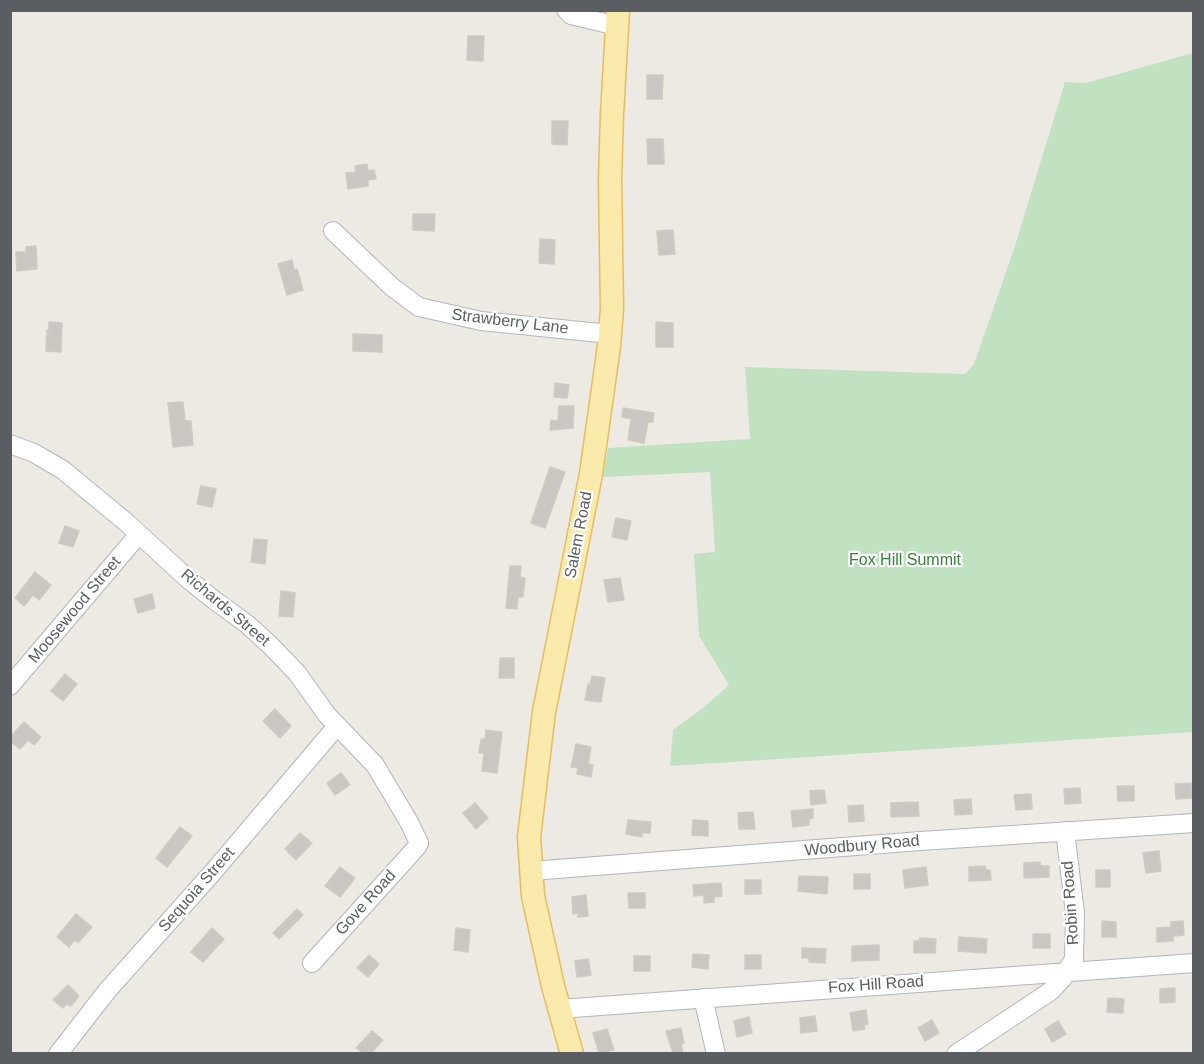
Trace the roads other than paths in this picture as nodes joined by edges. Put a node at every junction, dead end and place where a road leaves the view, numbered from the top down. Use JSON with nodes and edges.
{"nodes":[{"id":1,"x":566,"y":10,"type":"edge"},
{"id":2,"x":618,"y":18,"type":"edge"},
{"id":3,"x":333,"y":231,"type":"dead end"},
{"id":4,"x":610,"y":334,"type":"junction"},
{"id":5,"x":10,"y":444,"type":"edge"},
{"id":6,"x":139,"y":534,"type":"junction"},
{"id":7,"x":10,"y":686,"type":"edge"},
{"id":8,"x":337,"y":726,"type":"junction"},
{"id":9,"x":1194,"y":823,"type":"edge"},
{"id":10,"x":1065,"y":831,"type":"junction"},
{"id":11,"x":419,"y":843,"type":"joint"},
{"id":12,"x":531,"y":871,"type":"junction"},
{"id":13,"x":312,"y":963,"type":"dead end"},
{"id":14,"x":1194,"y":963,"type":"edge"},
{"id":15,"x":1066,"y":972,"type":"junction"},
{"id":16,"x":703,"y":998,"type":"junction"},
{"id":17,"x":559,"y":1009,"type":"junction"},
{"id":18,"x":58,"y":1053,"type":"edge"},
{"id":19,"x":572,"y":1053,"type":"edge"},
{"id":20,"x":716,"y":1053,"type":"edge"},
{"id":21,"x":956,"y":1053,"type":"edge"}],
"edges":[{"from":1,"to":2,"type":"street"},
{"from":2,"to":4,"type":"main road","name":"Salem Road"},
{"from":3,"to":4,"type":"street","name":"Strawberry Lane"},
{"from":4,"to":12,"type":"main road","name":"Salem Road"},
{"from":5,"to":6,"type":"street","name":"Richards Street"},
{"from":6,"to":7,"type":"street","name":"Moosewood Street"},
{"from":6,"to":8,"type":"street","name":"Richards Street"},
{"from":8,"to":11,"type":"street","name":"Richards Street"},
{"from":8,"to":18,"type":"street","name":"Sequoia Street"},
{"from":9,"to":10,"type":"street","name":"Woodbury Road"},
{"from":10,"to":12,"type":"street","name":"Woodbury Road"},
{"from":10,"to":15,"type":"street","name":"Robin Road"},
{"from":11,"to":13,"type":"street","name":"Gove Road"},
{"from":12,"to":17,"type":"main road","name":"Salem Road"},
{"from":14,"to":15,"type":"street","name":"Fox Hill Road"},
{"from":15,"to":16,"type":"street","name":"Fox Hill Road"},
{"from":15,"to":21,"type":"street"},
{"from":16,"to":17,"type":"street","name":"Fox Hill Road"},
{"from":16,"to":20,"type":"street"},
{"from":17,"to":19,"type":"main road","name":"Salem Road"}]}
